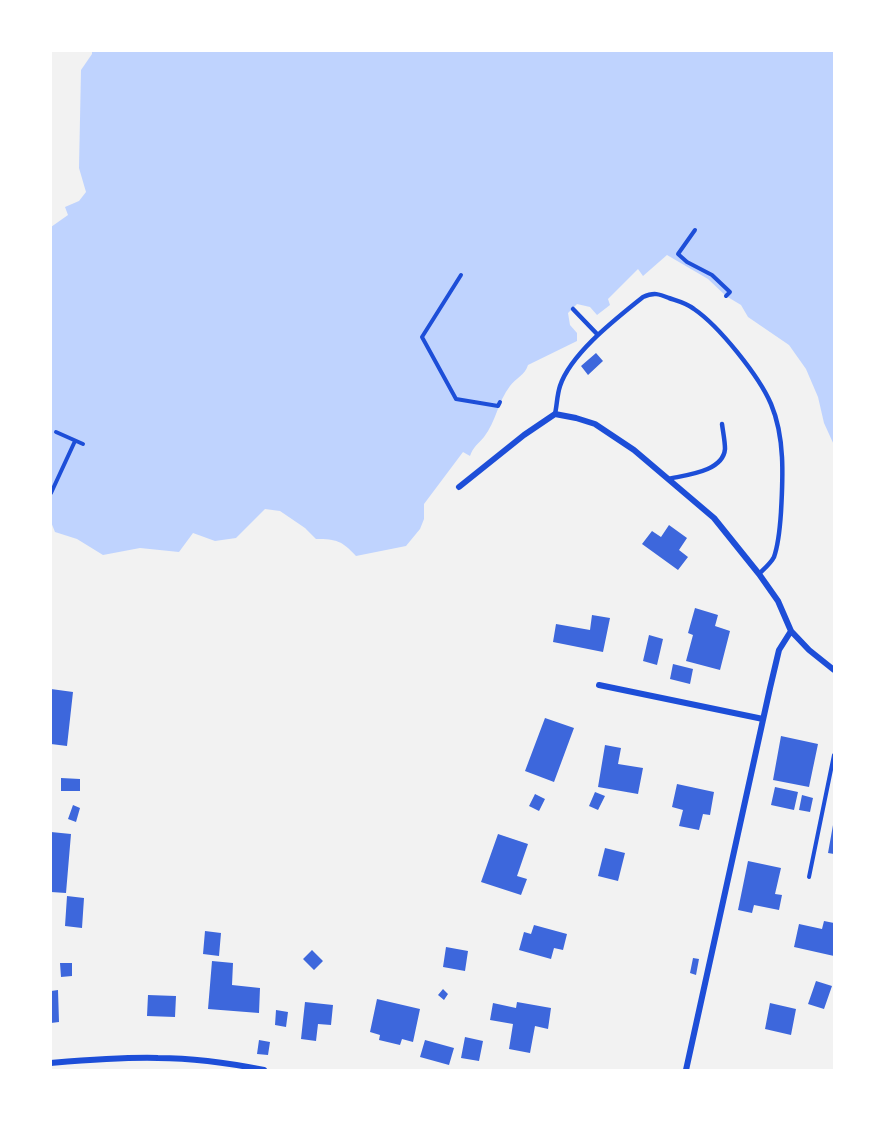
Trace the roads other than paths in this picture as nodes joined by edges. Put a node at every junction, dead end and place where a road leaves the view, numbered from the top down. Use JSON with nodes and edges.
{"nodes":[{"id":1,"x":573,"y":309,"type":"dead end"},
{"id":2,"x":598,"y":335,"type":"junction"},
{"id":3,"x":555,"y":414,"type":"junction"},
{"id":4,"x":722,"y":424,"type":"dead end"},
{"id":5,"x":668,"y":478,"type":"junction"},
{"id":6,"x":459,"y":487,"type":"dead end"},
{"id":7,"x":759,"y":574,"type":"junction"},
{"id":8,"x":791,"y":631,"type":"junction"},
{"id":9,"x":834,"y":670,"type":"edge"},
{"id":10,"x":598,"y":685,"type":"dead end"},
{"id":11,"x":763,"y":719,"type":"junction"},
{"id":12,"x":51,"y":1063,"type":"edge"},
{"id":13,"x":264,"y":1070,"type":"edge"},
{"id":14,"x":686,"y":1070,"type":"edge"}],
"edges":[{"from":1,"to":2,"type":"lane"},
{"from":2,"to":3,"type":"lane"},
{"from":2,"to":7,"type":"lane"},
{"from":3,"to":5,"type":"street"},
{"from":3,"to":6,"type":"street"},
{"from":4,"to":5,"type":"lane"},
{"from":5,"to":7,"type":"street"},
{"from":7,"to":8,"type":"street"},
{"from":8,"to":9,"type":"street"},
{"from":8,"to":11,"type":"street"},
{"from":10,"to":11,"type":"street"},
{"from":11,"to":14,"type":"street"},
{"from":12,"to":13,"type":"street"}]}
